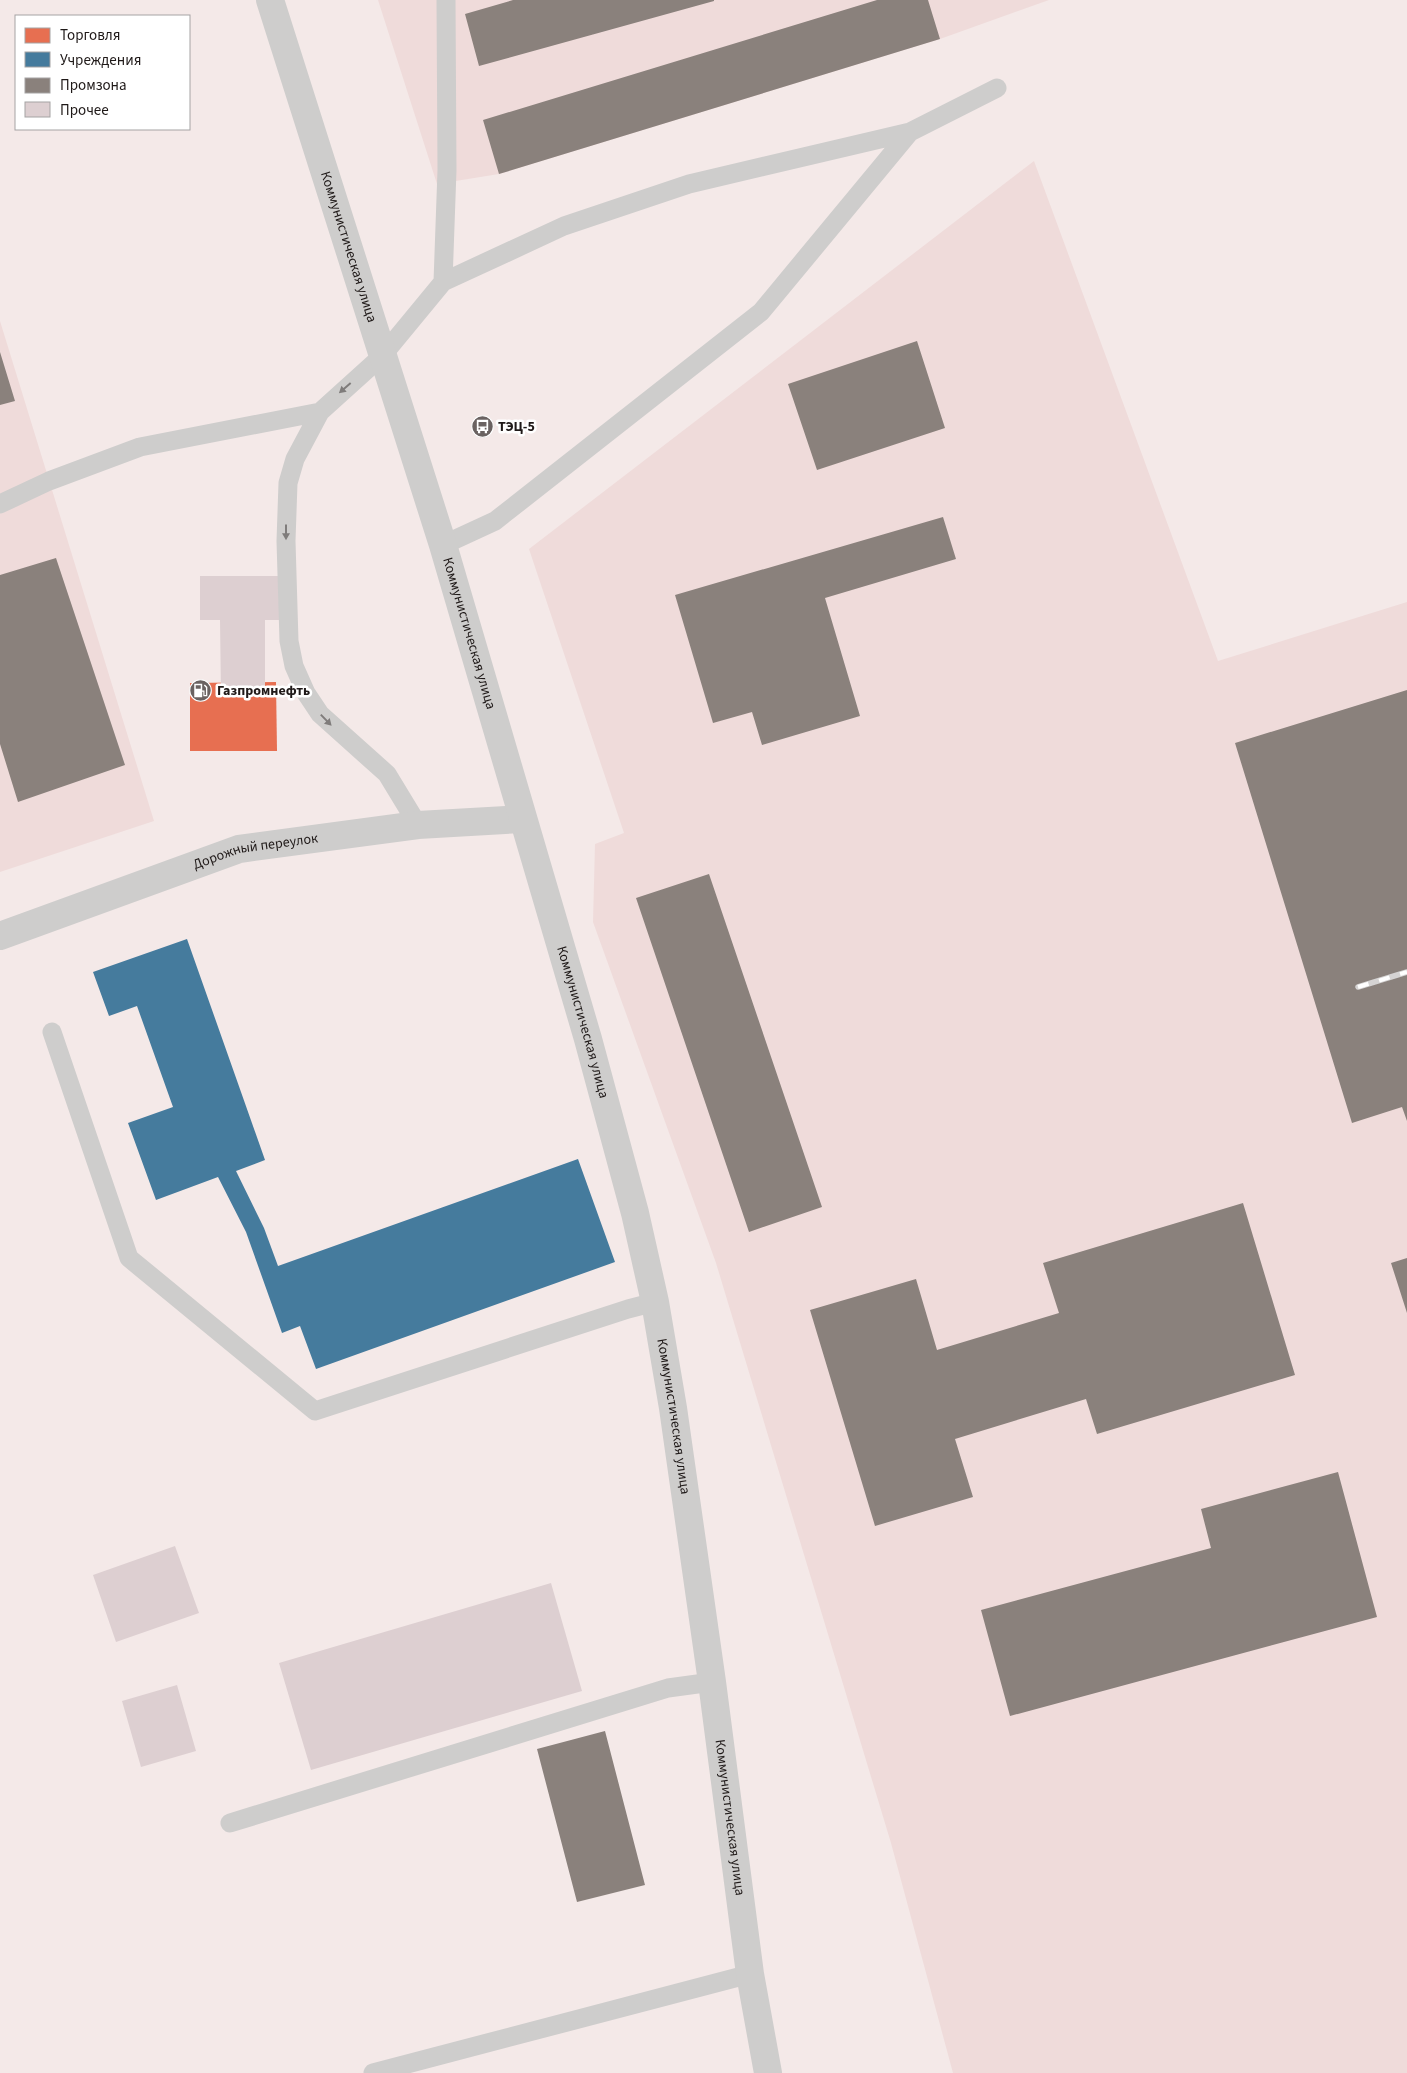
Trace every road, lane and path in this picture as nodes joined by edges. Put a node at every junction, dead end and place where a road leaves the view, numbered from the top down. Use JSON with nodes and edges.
{"nodes":[{"id":1,"x":270,"y":0,"type":"edge"},
{"id":2,"x":446,"y":0,"type":"edge"},
{"id":3,"x":996,"y":88,"type":"dead end"},
{"id":4,"x":910,"y":132,"type":"junction"},
{"id":5,"x":443,"y":282,"type":"junction"},
{"id":6,"x":382,"y":356,"type":"junction"},
{"id":7,"x":320,"y":412,"type":"junction"},
{"id":8,"x":0,"y":504,"type":"edge"},
{"id":9,"x":442,"y":545,"type":"junction"},
{"id":10,"x":522,"y":819,"type":"junction"},
{"id":11,"x":418,"y":825,"type":"junction"},
{"id":12,"x":0,"y":936,"type":"edge"},
{"id":13,"x":52,"y":1032,"type":"dead end"},
{"id":14,"x":655,"y":1302,"type":"junction"},
{"id":15,"x":712,"y":1682,"type":"junction"},
{"id":16,"x":230,"y":1823,"type":"dead end"},
{"id":17,"x":750,"y":1974,"type":"junction"},
{"id":18,"x":372,"y":2073,"type":"edge"},
{"id":19,"x":768,"y":2073,"type":"edge"}],
"edges":[{"from":1,"to":6,"type":"main road","name":"Коммунистическая улица"},
{"from":2,"to":5,"type":"lane"},
{"from":3,"to":4,"type":"lane"},
{"from":4,"to":5,"type":"lane"},
{"from":4,"to":9,"type":"lane"},
{"from":5,"to":6,"type":"lane"},
{"from":6,"to":7,"type":"lane","one_way":true},
{"from":6,"to":9,"type":"main road","name":"Коммунистическая улица"},
{"from":7,"to":8,"type":"lane"},
{"from":7,"to":11,"type":"lane","one_way":true},
{"from":9,"to":10,"type":"main road","name":"Коммунистическая улица"},
{"from":10,"to":11,"type":"main road","name":"Дорожный переулок"},
{"from":10,"to":14,"type":"main road","name":"Коммунистическая улица"},
{"from":11,"to":12,"type":"main road","name":"Дорожный переулок"},
{"from":13,"to":14,"type":"lane"},
{"from":14,"to":15,"type":"main road","name":"Коммунистическая улица"},
{"from":15,"to":16,"type":"lane"},
{"from":15,"to":17,"type":"main road","name":"Коммунистическая улица"},
{"from":17,"to":18,"type":"lane"},
{"from":17,"to":19,"type":"main road","name":"Коммунистическая улица"}]}
